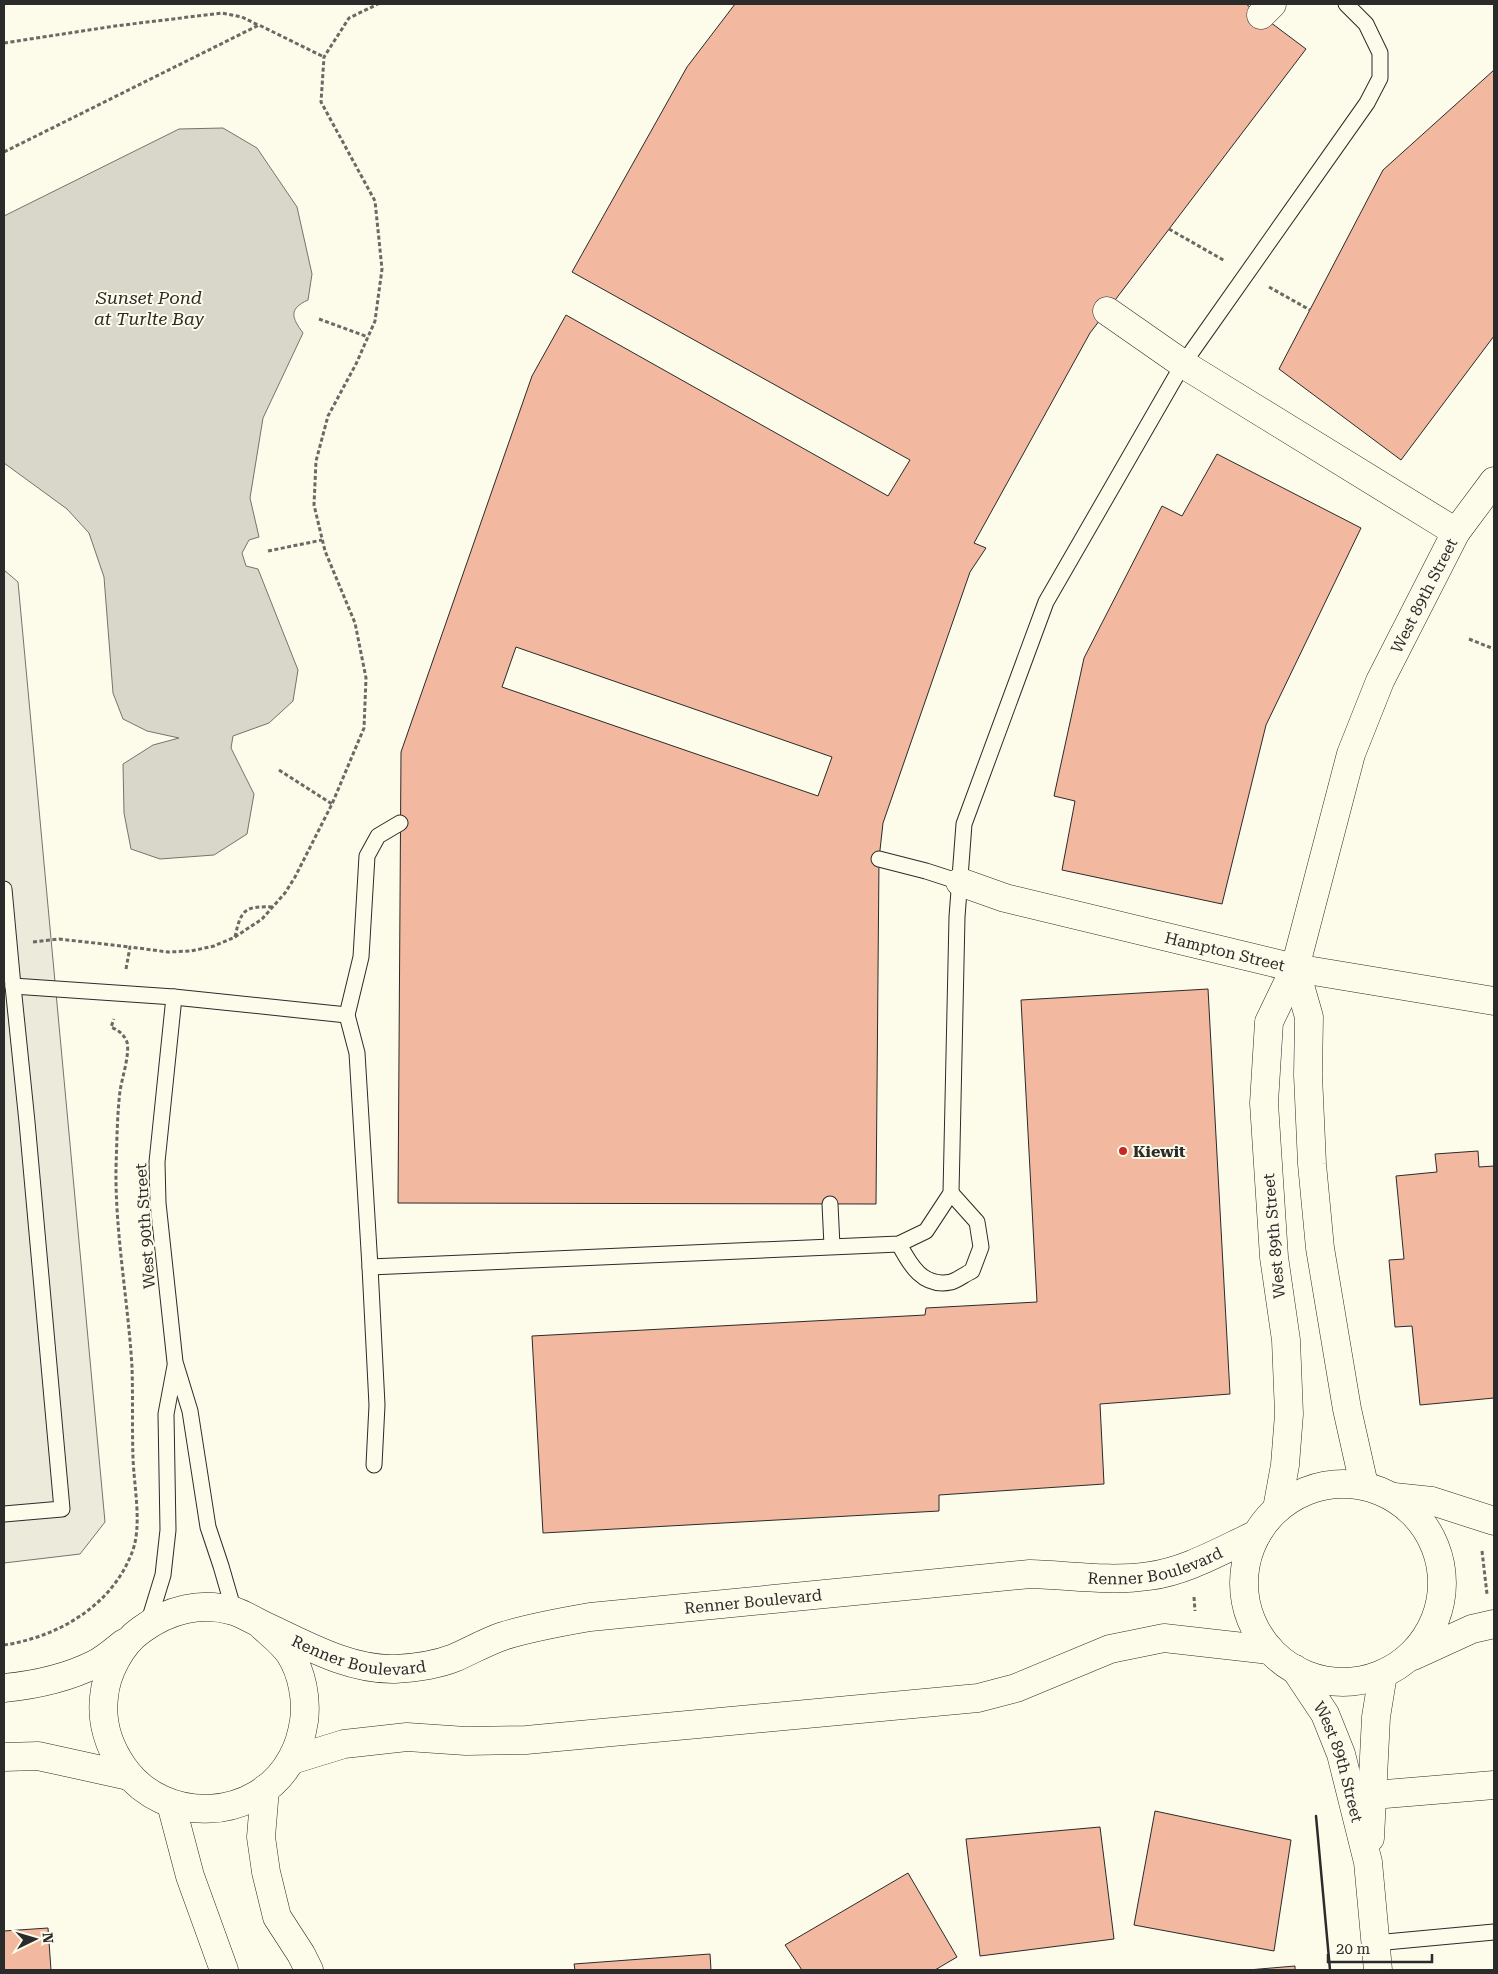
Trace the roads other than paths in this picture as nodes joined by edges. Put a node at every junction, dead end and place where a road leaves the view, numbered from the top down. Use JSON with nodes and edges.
{"nodes":[{"id":1,"x":1346,"y":4,"type":"edge"},
{"id":2,"x":1107,"y":311,"type":"dead end"},
{"id":3,"x":1183,"y":364,"type":"junction"},
{"id":4,"x":1494,"y":482,"type":"edge"},
{"id":5,"x":1456,"y":532,"type":"junction"},
{"id":6,"x":400,"y":823,"type":"dead end"},
{"id":7,"x":879,"y":859,"type":"dead end"},
{"id":8,"x":960,"y":882,"type":"junction"},
{"id":9,"x":4,"y":889,"type":"edge"},
{"id":10,"x":7,"y":962,"type":"edge"},
{"id":11,"x":1295,"y":968,"type":"junction"},
{"id":12,"x":13,"y":986,"type":"junction"},
{"id":13,"x":174,"y":997,"type":"junction"},
{"id":14,"x":1494,"y":1001,"type":"edge"},
{"id":15,"x":10,"y":1009,"type":"edge"},
{"id":16,"x":347,"y":1015,"type":"junction"},
{"id":17,"x":951,"y":1193,"type":"junction"},
{"id":18,"x":830,"y":1204,"type":"dead end"},
{"id":19,"x":899,"y":1244,"type":"junction"},
{"id":20,"x":832,"y":1246,"type":"junction"},
{"id":21,"x":370,"y":1266,"type":"junction"},
{"id":22,"x":175,"y":1362,"type":"junction"},
{"id":23,"x":374,"y":1465,"type":"dead end"},
{"id":24,"x":1364,"y":1485,"type":"junction"},
{"id":25,"x":1394,"y":1497,"type":"junction"},
{"id":26,"x":1277,"y":1509,"type":"junction"},
{"id":27,"x":4,"y":1514,"type":"edge"},
{"id":28,"x":1494,"y":1521,"type":"edge"},
{"id":29,"x":1257,"y":1534,"type":"junction"},
{"id":30,"x":234,"y":1612,"type":"junction"},
{"id":31,"x":1491,"y":1613,"type":"edge"},
{"id":32,"x":259,"y":1623,"type":"junction"},
{"id":33,"x":141,"y":1630,"type":"junction"},
{"id":34,"x":1270,"y":1650,"type":"junction"},
{"id":35,"x":1409,"y":1658,"type":"junction"},
{"id":36,"x":1295,"y":1669,"type":"junction"},
{"id":37,"x":1383,"y":1674,"type":"junction"},
{"id":38,"x":4,"y":1688,"type":"edge"},
{"id":39,"x":4,"y":1757,"type":"edge"},
{"id":40,"x":292,"y":1760,"type":"junction"},
{"id":41,"x":129,"y":1776,"type":"junction"},
{"id":42,"x":1494,"y":1785,"type":"edge"},
{"id":43,"x":265,"y":1789,"type":"junction"},
{"id":44,"x":1373,"y":1795,"type":"junction"},
{"id":45,"x":171,"y":1804,"type":"junction"},
{"id":46,"x":1368,"y":1862,"type":"junction"},
{"id":47,"x":1494,"y":1932,"type":"edge"},
{"id":48,"x":1375,"y":1943,"type":"junction"},
{"id":49,"x":224,"y":1970,"type":"edge"},
{"id":50,"x":309,"y":1970,"type":"edge"},
{"id":51,"x":1378,"y":1970,"type":"edge"}],
"edges":[{"from":1,"to":3,"type":"lane"},
{"from":2,"to":3,"type":"main road","name":"West 89th Street"},
{"from":3,"to":5,"type":"main road","name":"West 89th Street"},
{"from":3,"to":8,"type":"lane"},
{"from":4,"to":5,"type":"main road"},
{"from":5,"to":11,"type":"main road","name":"West 89th Street"},
{"from":6,"to":16,"type":"lane"},
{"from":7,"to":8,"type":"lane"},
{"from":8,"to":11,"type":"main road","name":"Hampton Street"},
{"from":8,"to":17,"type":"lane"},
{"from":9,"to":10,"type":"lane"},
{"from":10,"to":12,"type":"lane"},
{"from":11,"to":14,"type":"main road","name":"Hampton Street"},
{"from":11,"to":24,"type":"main road"},
{"from":11,"to":26,"type":"main road","name":"West 89th Street"},
{"from":12,"to":13,"type":"lane"},
{"from":12,"to":15,"type":"lane"},
{"from":13,"to":16,"type":"lane"},
{"from":13,"to":22,"type":"lane","name":"West 90th Street"},
{"from":15,"to":27,"type":"lane"},
{"from":16,"to":21,"type":"lane"},
{"from":17,"to":19,"type":"lane"},
{"from":17,"to":19,"type":"lane"},
{"from":18,"to":20,"type":"lane"},
{"from":19,"to":20,"type":"lane"},
{"from":20,"to":21,"type":"lane"},
{"from":21,"to":23,"type":"lane"},
{"from":22,"to":30,"type":"lane","name":"West 90th Street"},
{"from":22,"to":33,"type":"lane","name":"West 90th Street"},
{"from":24,"to":25,"type":"main road"},
{"from":24,"to":26,"type":"main road"},
{"from":25,"to":28,"type":"main road"},
{"from":25,"to":35,"type":"main road"},
{"from":26,"to":29,"type":"main road"},
{"from":29,"to":32,"type":"main road","name":"Renner Boulevard"},
{"from":29,"to":34,"type":"main road"},
{"from":30,"to":32,"type":"main road","name":"Renner Boulevard"},
{"from":30,"to":33,"type":"main road","name":"Renner Boulevard"},
{"from":31,"to":35,"type":"main road"},
{"from":32,"to":40,"type":"main road"},
{"from":33,"to":38,"type":"main road"},
{"from":33,"to":41,"type":"main road"},
{"from":34,"to":36,"type":"main road"},
{"from":34,"to":40,"type":"main road"},
{"from":35,"to":37,"type":"main road"},
{"from":36,"to":37,"type":"main road"},
{"from":36,"to":46,"type":"main road","name":"West 89th Street"},
{"from":37,"to":44,"type":"main road","name":"West 89th Street"},
{"from":39,"to":41,"type":"main road"},
{"from":40,"to":43,"type":"main road"},
{"from":41,"to":45,"type":"main road"},
{"from":42,"to":44,"type":"main road"},
{"from":43,"to":45,"type":"main road"},
{"from":43,"to":50,"type":"main road"},
{"from":44,"to":46,"type":"main road","name":"West 89th Street"},
{"from":45,"to":49,"type":"main road"},
{"from":46,"to":48,"type":"main road","name":"West 89th Street"},
{"from":47,"to":48,"type":"lane"},
{"from":48,"to":51,"type":"main road","name":"West 89th Street"}]}
